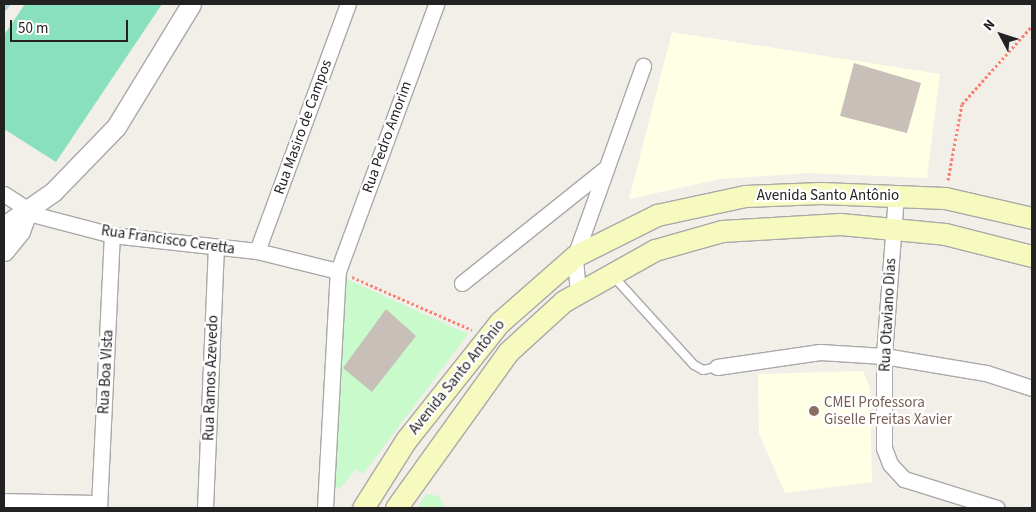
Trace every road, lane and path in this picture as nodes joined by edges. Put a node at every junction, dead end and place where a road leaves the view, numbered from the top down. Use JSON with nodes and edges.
{"nodes":[{"id":1,"x":191,"y":4,"type":"edge"},
{"id":2,"x":348,"y":4,"type":"edge"},
{"id":3,"x":436,"y":4,"type":"edge"},
{"id":4,"x":1032,"y":26,"type":"edge"},
{"id":5,"x":643,"y":66,"type":"dead end"},
{"id":6,"x":606,"y":168,"type":"junction"},
{"id":7,"x":821,"y":193,"type":"junction"},
{"id":8,"x":4,"y":194,"type":"edge"},
{"id":9,"x":896,"y":195,"type":"junction"},
{"id":10,"x":945,"y":198,"type":"junction"},
{"id":11,"x":28,"y":209,"type":"junction"},
{"id":12,"x":1032,"y":218,"type":"edge"},
{"id":13,"x":4,"y":226,"type":"edge"},
{"id":14,"x":824,"y":226,"type":"junction"},
{"id":15,"x":893,"y":230,"type":"junction"},
{"id":16,"x":112,"y":235,"type":"junction"},
{"id":17,"x":216,"y":248,"type":"junction"},
{"id":18,"x":4,"y":251,"type":"edge"},
{"id":19,"x":257,"y":251,"type":"junction"},
{"id":20,"x":575,"y":256,"type":"junction"},
{"id":21,"x":1032,"y":256,"type":"edge"},
{"id":22,"x":338,"y":270,"type":"junction"},
{"id":23,"x":610,"y":272,"type":"junction"},
{"id":24,"x":462,"y":283,"type":"dead end"},
{"id":25,"x":578,"y":293,"type":"junction"},
{"id":26,"x":486,"y":336,"type":"junction"},
{"id":27,"x":884,"y":356,"type":"junction"},
{"id":28,"x":717,"y":367,"type":"joint"},
{"id":29,"x":1032,"y":388,"type":"edge"},
{"id":30,"x":4,"y":501,"type":"edge"},
{"id":31,"x":965,"y":503,"type":"edge"},
{"id":32,"x":99,"y":506,"type":"edge"},
{"id":33,"x":205,"y":508,"type":"edge"},
{"id":34,"x":325,"y":508,"type":"edge"},
{"id":35,"x":363,"y":508,"type":"edge"},
{"id":36,"x":396,"y":508,"type":"edge"},
{"id":37,"x":997,"y":508,"type":"edge"}],
"edges":[{"from":1,"to":11,"type":"street"},
{"from":2,"to":19,"type":"street","name":"Rua Masiro de Campos"},
{"from":3,"to":22,"type":"street","name":"Rua Pedro Amorim"},
{"from":4,"to":10,"type":"path"},
{"from":5,"to":6,"type":"street"},
{"from":6,"to":20,"type":"street"},
{"from":6,"to":24,"type":"street"},
{"from":7,"to":9,"type":"main road","name":"Avenida Santo Antônio"},
{"from":7,"to":14,"type":"main road"},
{"from":7,"to":20,"type":"main road","name":"Avenida Santo Antônio"},
{"from":8,"to":11,"type":"street","name":"Rua Francisco Ceretta"},
{"from":9,"to":10,"type":"main road","name":"Avenida Santo Antônio"},
{"from":9,"to":15,"type":"street","name":"Rua Otaviano Dias"},
{"from":10,"to":12,"type":"main road","name":"Avenida Santo Antônio"},
{"from":11,"to":13,"type":"street"},
{"from":11,"to":16,"type":"street","name":"Rua Francisco Ceretta"},
{"from":11,"to":18,"type":"street"},
{"from":14,"to":15,"type":"main road","name":"Avenida Santo Antônio"},
{"from":14,"to":23,"type":"main road","name":"Avenida Santo Antônio"},
{"from":15,"to":21,"type":"main road","name":"Avenida Santo Antônio"},
{"from":15,"to":27,"type":"street","name":"Rua Otaviano Dias"},
{"from":16,"to":17,"type":"street","name":"Rua Francisco Ceretta"},
{"from":16,"to":32,"type":"street","name":"Rua Boa VIsta"},
{"from":17,"to":19,"type":"street","name":"Rua Francisco Ceretta"},
{"from":17,"to":33,"type":"street","name":"Rua Ramos Azevedo"},
{"from":19,"to":22,"type":"street","name":"Rua Francisco Ceretta"},
{"from":20,"to":25,"type":"street"},
{"from":20,"to":26,"type":"main road","name":"Avenida Santo Antônio"},
{"from":22,"to":26,"type":"path"},
{"from":22,"to":34,"type":"street","name":"Rua Pedro Amorim"},
{"from":23,"to":25,"type":"main road","name":"Avenida Santo Antônio"},
{"from":23,"to":28,"type":"lane"},
{"from":25,"to":36,"type":"main road","name":"Avenida Santo Antônio"},
{"from":26,"to":35,"type":"main road","name":"Avenida Santo Antônio"},
{"from":27,"to":28,"type":"street"},
{"from":27,"to":29,"type":"street"},
{"from":27,"to":31,"type":"street","name":"Rua Otaviano Dias"},
{"from":30,"to":32,"type":"street"},
{"from":31,"to":37,"type":"street"}]}
